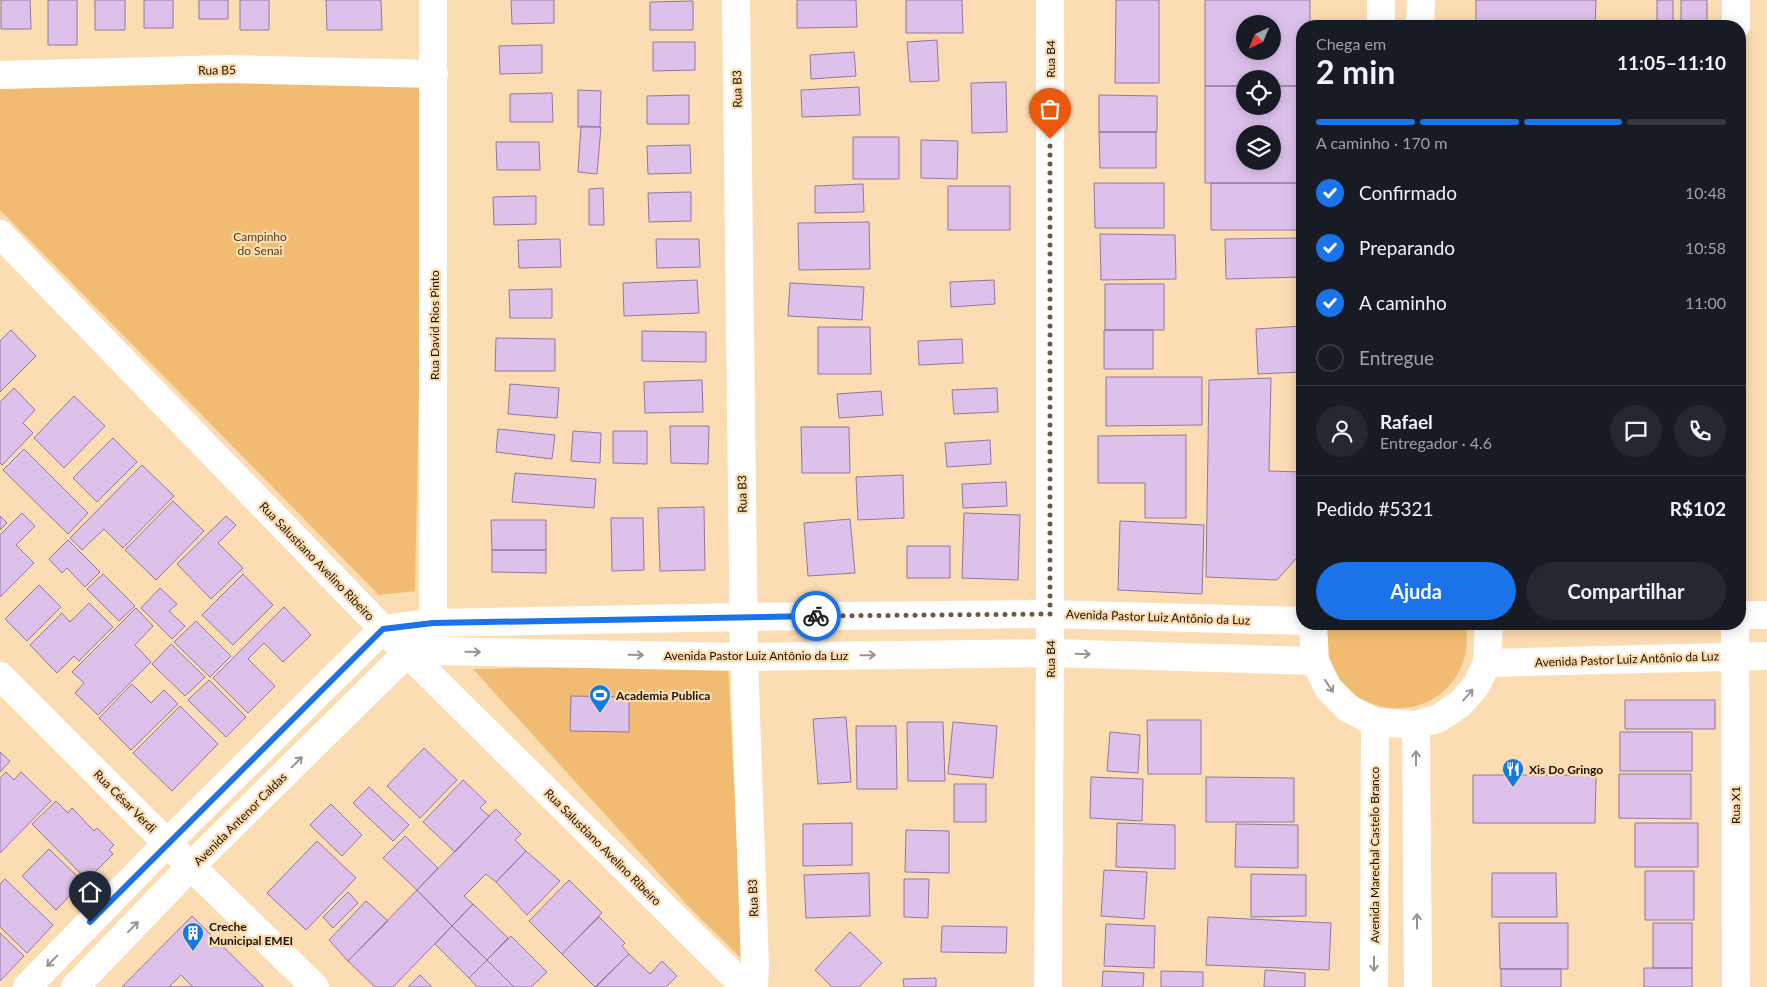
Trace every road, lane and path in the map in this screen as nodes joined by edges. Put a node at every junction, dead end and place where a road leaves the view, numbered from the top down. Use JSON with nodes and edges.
{"nodes":[{"id":1,"x":433,"y":0,"type":"edge"},
{"id":2,"x":736,"y":0,"type":"edge"},
{"id":3,"x":1050,"y":0,"type":"edge"},
{"id":4,"x":1381,"y":0,"type":"edge"},
{"id":5,"x":1421,"y":0,"type":"edge"},
{"id":6,"x":1736,"y":0,"type":"edge"},
{"id":7,"x":1382,"y":20,"type":"edge"},
{"id":8,"x":1420,"y":20,"type":"edge"},
{"id":9,"x":1736,"y":20,"type":"edge"},
{"id":10,"x":434,"y":74,"type":"junction"},
{"id":11,"x":0,"y":75,"type":"edge"},
{"id":12,"x":0,"y":234,"type":"edge"},
{"id":13,"x":1050,"y":614,"type":"junction"},
{"id":14,"x":1746,"y":614,"type":"edge"},
{"id":15,"x":1767,"y":615,"type":"edge"},
{"id":16,"x":744,"y":617,"type":"junction"},
{"id":17,"x":1296,"y":621,"type":"edge"},
{"id":18,"x":433,"y":623,"type":"junction"},
{"id":19,"x":383,"y":629,"type":"junction"},
{"id":20,"x":1313,"y":630,"type":"edge"},
{"id":21,"x":1489,"y":630,"type":"edge"},
{"id":22,"x":1735,"y":630,"type":"edge"},
{"id":23,"x":435,"y":651,"type":"junction"},
{"id":24,"x":407,"y":653,"type":"junction"},
{"id":25,"x":1050,"y":653,"type":"junction"},
{"id":26,"x":1734,"y":656,"type":"junction"},
{"id":27,"x":1767,"y":656,"type":"edge"},
{"id":28,"x":744,"y":657,"type":"junction"},
{"id":29,"x":1315,"y":661,"type":"junction"},
{"id":30,"x":1487,"y":663,"type":"junction"},
{"id":31,"x":0,"y":676,"type":"edge"},
{"id":32,"x":1375,"y":722,"type":"junction"},
{"id":33,"x":1416,"y":725,"type":"junction"},
{"id":34,"x":167,"y":843,"type":"junction"},
{"id":35,"x":192,"y":866,"type":"junction"},
{"id":36,"x":27,"y":987,"type":"edge"},
{"id":37,"x":75,"y":987,"type":"edge"},
{"id":38,"x":315,"y":987,"type":"edge"},
{"id":39,"x":745,"y":987,"type":"edge"},
{"id":40,"x":754,"y":987,"type":"edge"},
{"id":41,"x":1048,"y":987,"type":"edge"},
{"id":42,"x":1374,"y":987,"type":"edge"},
{"id":43,"x":1418,"y":987,"type":"edge"},
{"id":44,"x":1736,"y":987,"type":"edge"}],
"edges":[{"from":1,"to":10,"type":"street","name":"Rua David Rios Pinto"},
{"from":2,"to":16,"type":"street","name":"Rua B3"},
{"from":3,"to":13,"type":"street","name":"Rua B4"},
{"from":4,"to":7,"type":"street"},
{"from":5,"to":8,"type":"street"},
{"from":6,"to":9,"type":"street"},
{"from":10,"to":11,"type":"street","name":"Rua B5"},
{"from":10,"to":18,"type":"street","name":"Rua David Rios Pinto"},
{"from":12,"to":19,"type":"street","name":"Rua Salustiano Avelino Ribeiro"},
{"from":13,"to":16,"type":"street","name":"Avenida Pastor Luiz Antônio da Luz"},
{"from":13,"to":17,"type":"street","name":"Avenida Pastor Luiz Antônio da Luz"},
{"from":13,"to":25,"type":"street","name":"Rua B4"},
{"from":14,"to":15,"type":"street"},
{"from":16,"to":18,"type":"street","name":"Avenida Pastor Luiz Antônio da Luz"},
{"from":16,"to":28,"type":"street","name":"Rua B3"},
{"from":18,"to":19,"type":"street","name":"Avenida Pastor Luiz Antônio da Luz"},
{"from":18,"to":23,"type":"street","name":"Rua David Rios Pinto"},
{"from":19,"to":24,"type":"street","name":"Rua Salustiano Avelino Ribeiro"},
{"from":19,"to":34,"type":"street"},
{"from":20,"to":29,"type":"street"},
{"from":21,"to":30,"type":"street"},
{"from":22,"to":26,"type":"street","name":"Rua X1"},
{"from":23,"to":24,"type":"street","name":"Avenida Pastor Luiz Antônio da Luz"},
{"from":23,"to":28,"type":"street","name":"Avenida Pastor Luiz Antônio da Luz","one_way":true},
{"from":35,"to":24,"type":"street","name":"Avenida Antenor Caldas","one_way":true},
{"from":24,"to":39,"type":"street","name":"Rua Salustiano Avelino Ribeiro"},
{"from":28,"to":25,"type":"street","name":"Avenida Pastor Luiz Antônio da Luz","one_way":true},
{"from":25,"to":29,"type":"street","name":"Avenida Pastor Luiz Antônio da Luz","one_way":true},
{"from":25,"to":41,"type":"street","name":"Rua B4"},
{"from":26,"to":27,"type":"street","name":"Avenida Pastor Luiz Antônio da Luz"},
{"from":26,"to":30,"type":"street","name":"Avenida Pastor Luiz Antônio da Luz"},
{"from":26,"to":44,"type":"street","name":"Rua X1"},
{"from":28,"to":40,"type":"street","name":"Rua B3"},
{"from":29,"to":32,"type":"street","one_way":true},
{"from":33,"to":30,"type":"street","one_way":true},
{"from":31,"to":34,"type":"street","name":"Rua César Verdi"},
{"from":32,"to":33,"type":"street"},
{"from":32,"to":42,"type":"street","name":"Avenida Marechal Castelo Branco","one_way":true},
{"from":43,"to":33,"type":"street","one_way":true},
{"from":34,"to":35,"type":"street","name":"Rua César Verdi"},
{"from":34,"to":36,"type":"street","one_way":true},
{"from":37,"to":35,"type":"street","name":"Avenida Antenor Caldas","one_way":true},
{"from":35,"to":38,"type":"street","name":"Rua César Verdi"}]}
